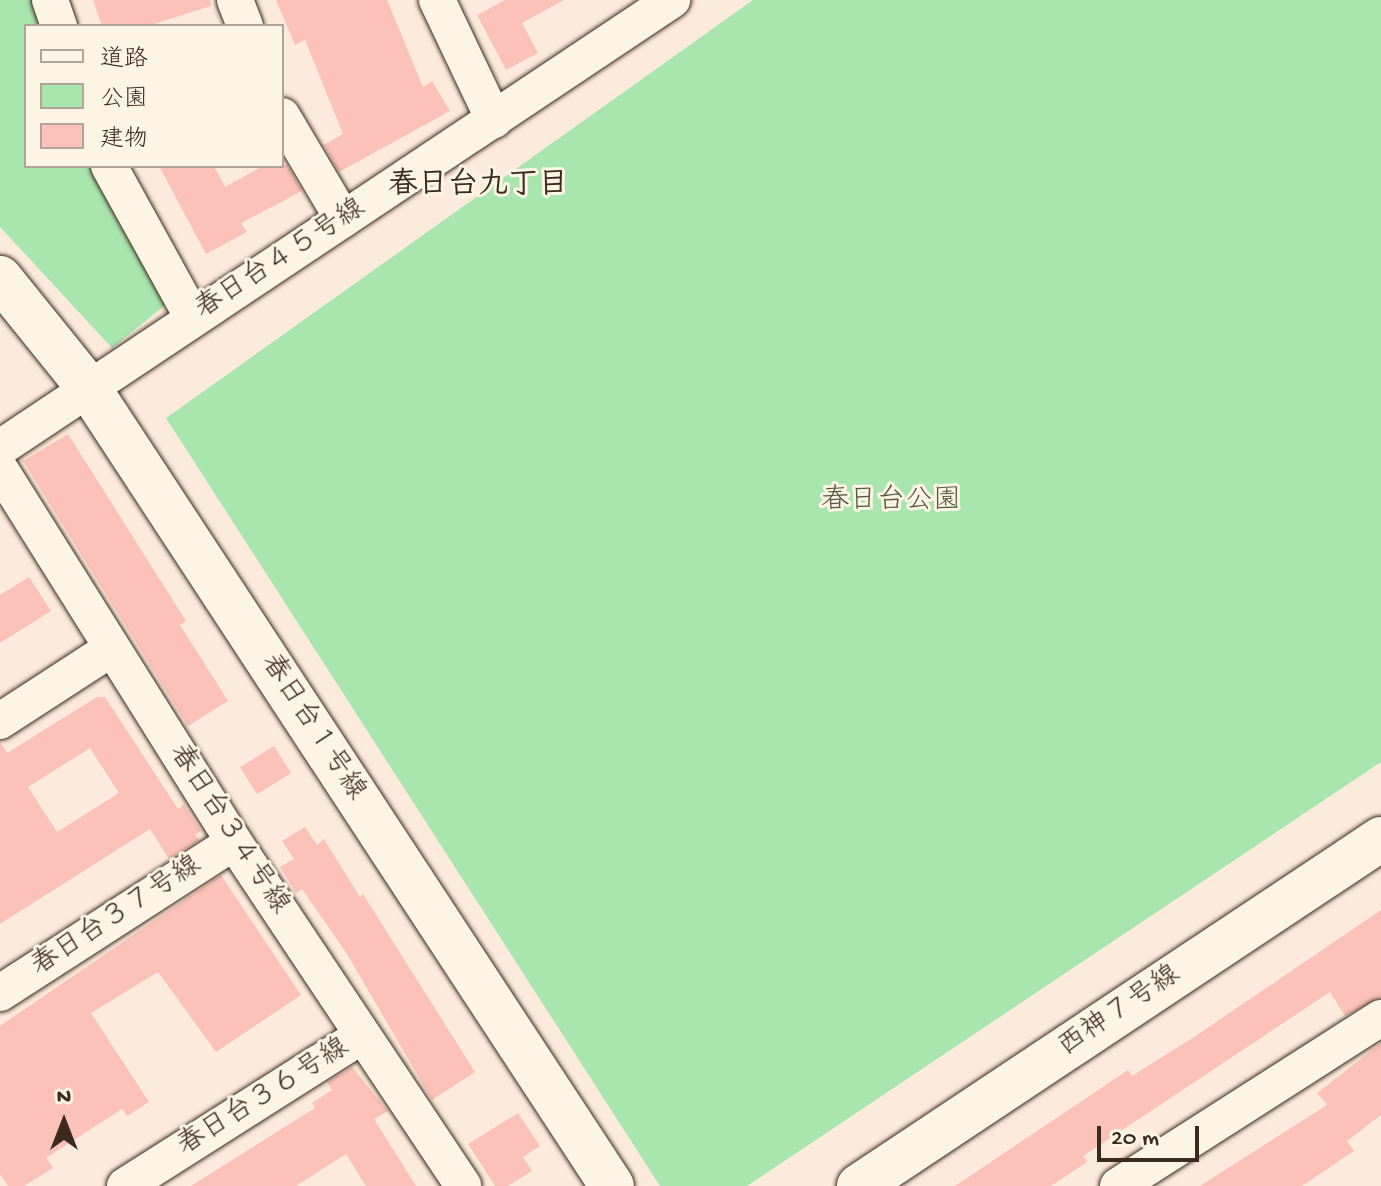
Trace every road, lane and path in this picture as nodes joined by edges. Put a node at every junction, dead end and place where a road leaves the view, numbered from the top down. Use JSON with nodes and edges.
{"nodes":[{"id":1,"x":50,"y":0,"type":"edge"},
{"id":2,"x":235,"y":0,"type":"edge"},
{"id":3,"x":437,"y":0,"type":"edge"},
{"id":4,"x":672,"y":0,"type":"edge"},
{"id":5,"x":58,"y":24,"type":"edge"},
{"id":6,"x":244,"y":24,"type":"edge"},
{"id":7,"x":284,"y":119,"type":"edge"},
{"id":8,"x":494,"y":120,"type":"junction"},
{"id":9,"x":110,"y":168,"type":"edge"},
{"id":10,"x":343,"y":219,"type":"junction"},
{"id":11,"x":0,"y":278,"type":"edge"},
{"id":12,"x":193,"y":318,"type":"junction"},
{"id":13,"x":88,"y":387,"type":"junction"},
{"id":14,"x":0,"y":448,"type":"edge"},
{"id":15,"x":0,"y":469,"type":"edge"},
{"id":16,"x":111,"y":649,"type":"junction"},
{"id":17,"x":0,"y":721,"type":"edge"},
{"id":18,"x":1381,"y":839,"type":"edge"},
{"id":19,"x":234,"y":842,"type":"junction"},
{"id":20,"x":0,"y":993,"type":"edge"},
{"id":21,"x":1381,"y":1018,"type":"edge"},
{"id":22,"x":361,"y":1036,"type":"junction"},
{"id":23,"x":125,"y":1186,"type":"edge"},
{"id":24,"x":463,"y":1186,"type":"edge"},
{"id":25,"x":612,"y":1186,"type":"edge"},
{"id":26,"x":859,"y":1186,"type":"edge"},
{"id":27,"x":1118,"y":1186,"type":"edge"}],
"edges":[{"from":1,"to":5,"type":"street"},
{"from":2,"to":6,"type":"street"},
{"from":3,"to":8,"type":"street"},
{"from":4,"to":8,"type":"street","name":"春日台４５号線"},
{"from":7,"to":10,"type":"street"},
{"from":8,"to":10,"type":"street","name":"春日台４５号線"},
{"from":9,"to":12,"type":"street"},
{"from":10,"to":12,"type":"street","name":"春日台４５号線"},
{"from":11,"to":13,"type":"street","name":"春日台１号線"},
{"from":12,"to":13,"type":"street","name":"春日台４５号線"},
{"from":13,"to":14,"type":"street","name":"春日台４５号線"},
{"from":13,"to":25,"type":"street","name":"春日台１号線"},
{"from":15,"to":16,"type":"street","name":"春日台３４号線"},
{"from":16,"to":17,"type":"street"},
{"from":16,"to":19,"type":"street","name":"春日台３４号線"},
{"from":18,"to":26,"type":"street","name":"西神７号線"},
{"from":19,"to":20,"type":"street","name":"春日台３７号線"},
{"from":19,"to":22,"type":"street","name":"春日台３４号線"},
{"from":21,"to":27,"type":"street"},
{"from":22,"to":23,"type":"street","name":"春日台３６号線"},
{"from":22,"to":24,"type":"street","name":"春日台３４号線"}]}
